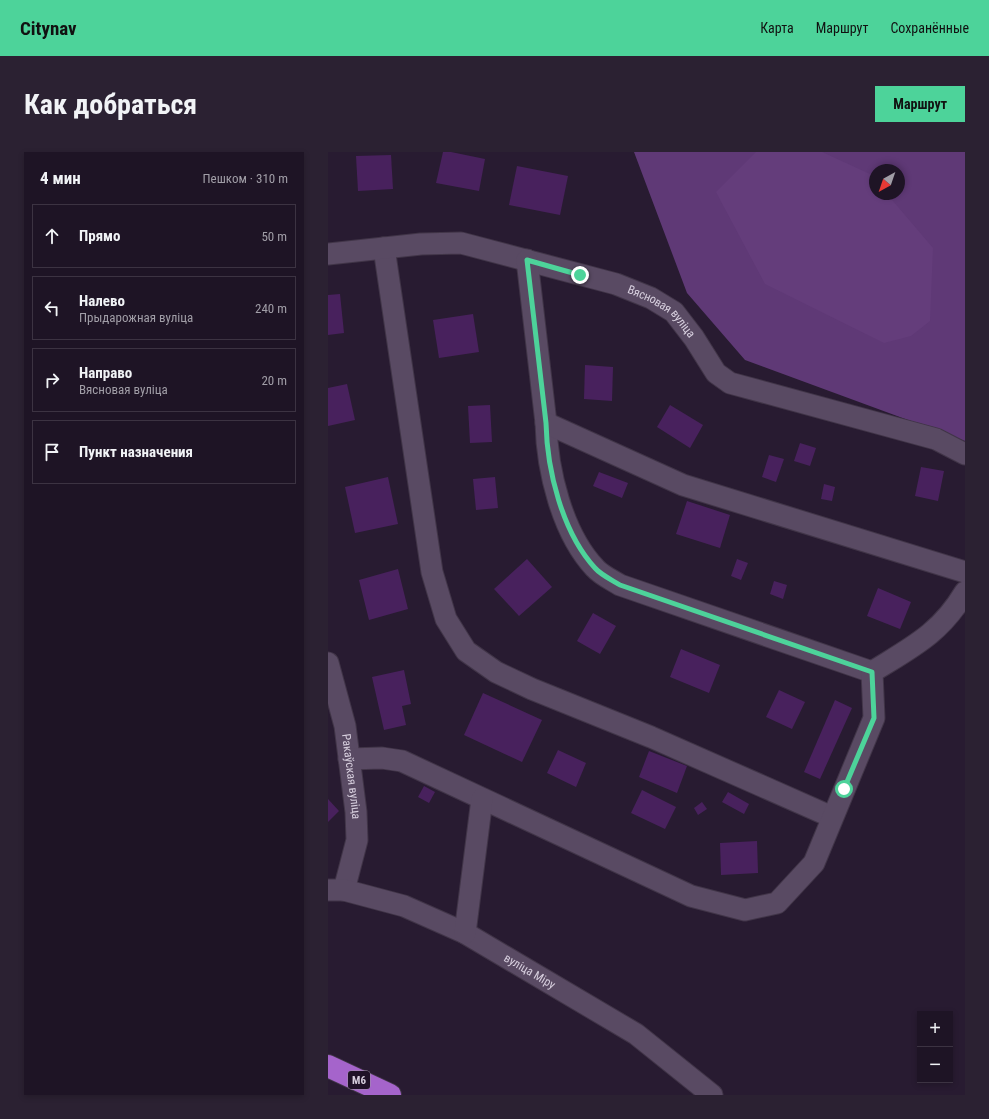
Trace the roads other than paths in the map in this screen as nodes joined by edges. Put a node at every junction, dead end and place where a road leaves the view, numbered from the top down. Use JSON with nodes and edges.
{"nodes":[{"id":1,"x":384,"y":248,"type":"junction"},
{"id":2,"x":328,"y":254,"type":"edge"},
{"id":3,"x":527,"y":260,"type":"junction"},
{"id":4,"x":546,"y":423,"type":"junction"},
{"id":5,"x":965,"y":454,"type":"edge"},
{"id":6,"x":965,"y":572,"type":"edge"},
{"id":7,"x":965,"y":592,"type":"edge"},
{"id":8,"x":328,"y":663,"type":"edge"},
{"id":9,"x":872,"y":672,"type":"junction"},
{"id":10,"x":349,"y":759,"type":"junction"},
{"id":11,"x":482,"y":799,"type":"junction"},
{"id":12,"x":832,"y":817,"type":"junction"},
{"id":13,"x":336,"y":890,"type":"edge"},
{"id":14,"x":465,"y":933,"type":"junction"},
{"id":15,"x":328,"y":1066,"type":"edge"},
{"id":16,"x":390,"y":1095,"type":"edge"},
{"id":17,"x":712,"y":1095,"type":"edge"}],
"edges":[{"from":1,"to":2,"type":"street","name":"Вясновая вуліца"},
{"from":1,"to":3,"type":"street","name":"Вясновая вуліца"},
{"from":1,"to":12,"type":"street"},
{"from":3,"to":4,"type":"street"},
{"from":3,"to":5,"type":"street","name":"Вясновая вуліца"},
{"from":4,"to":6,"type":"street"},
{"from":4,"to":9,"type":"street"},
{"from":7,"to":9,"type":"street"},
{"from":8,"to":10,"type":"street","name":"Ракаўская вуліца"},
{"from":9,"to":12,"type":"street"},
{"from":10,"to":11,"type":"street"},
{"from":10,"to":13,"type":"street","name":"Ракаўская вуліца"},
{"from":11,"to":12,"type":"street"},
{"from":11,"to":14,"type":"street"},
{"from":13,"to":14,"type":"street","name":"вуліца Міру"},
{"from":14,"to":17,"type":"street","name":"вуліца Міру"},
{"from":15,"to":16,"type":"highway","number":"М6"}]}
